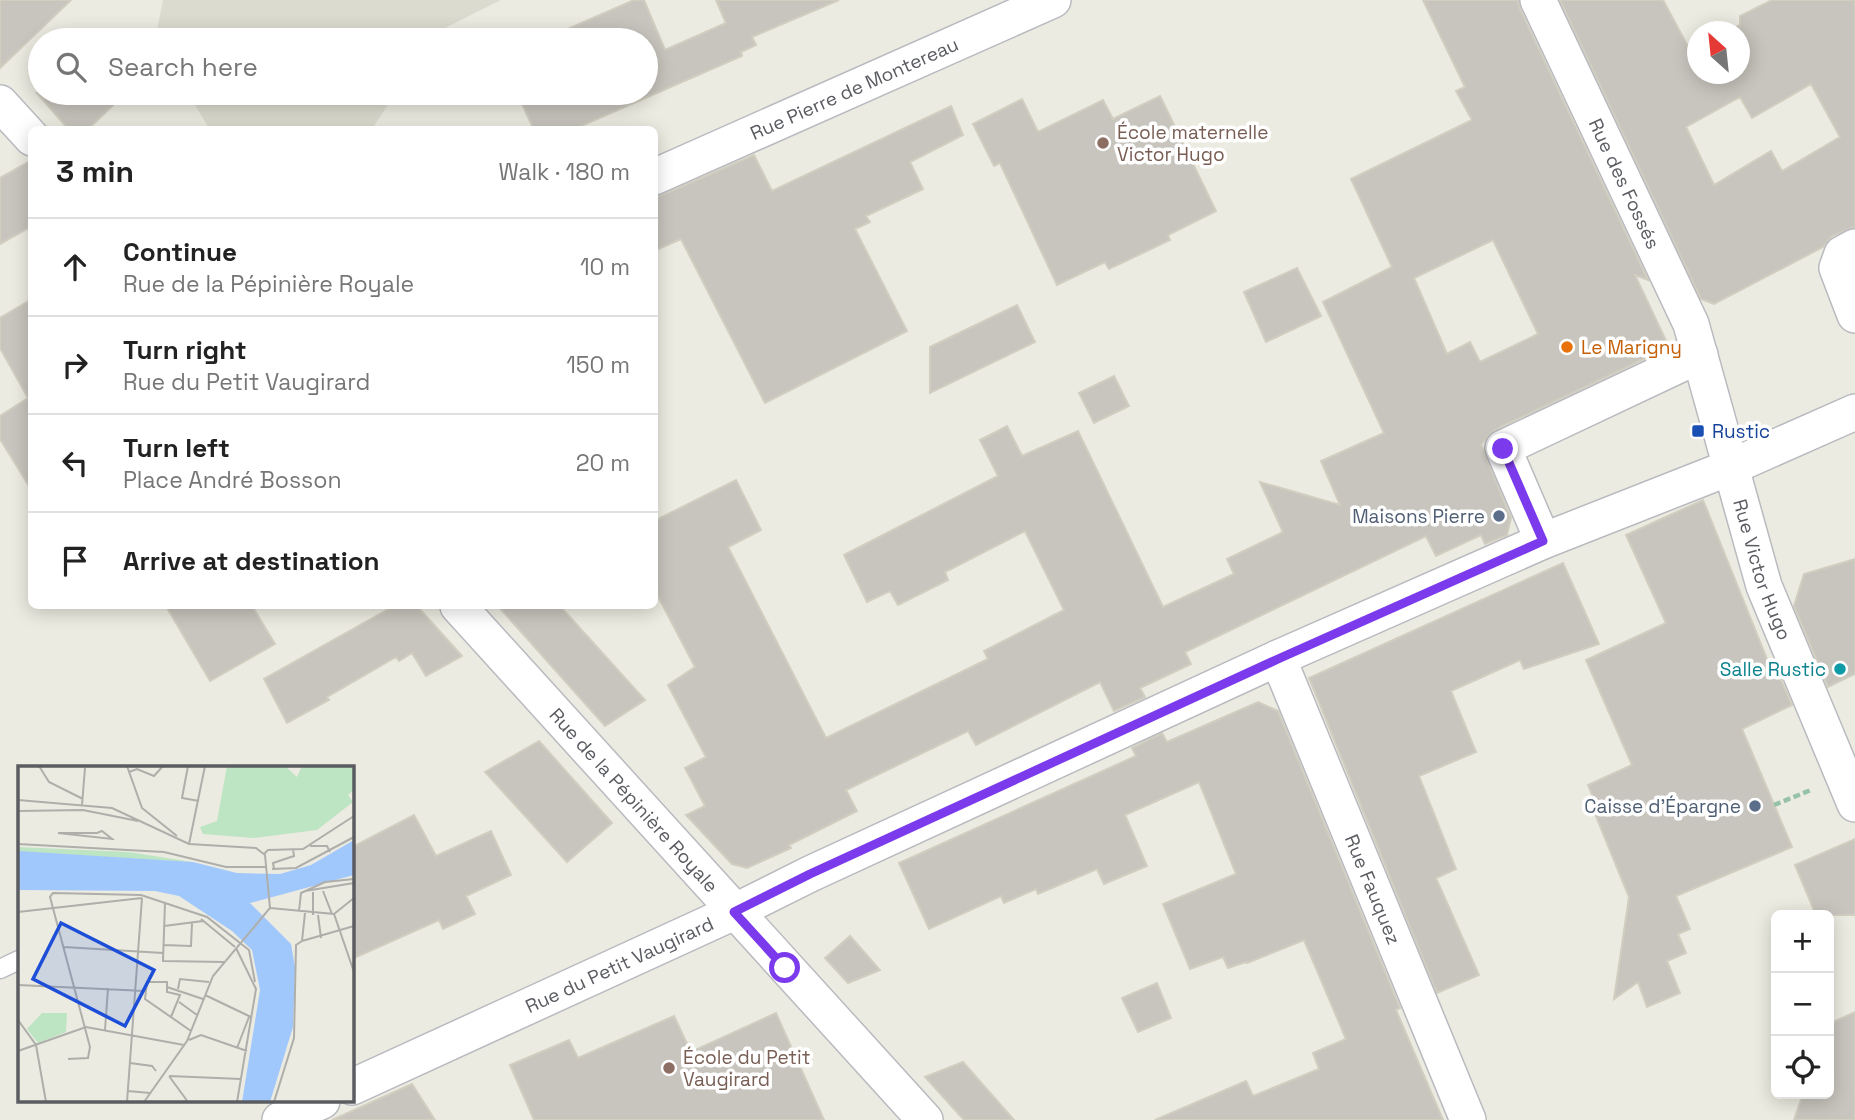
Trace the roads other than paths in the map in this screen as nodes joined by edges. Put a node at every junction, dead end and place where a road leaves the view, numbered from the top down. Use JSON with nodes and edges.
{"nodes":[{"id":1,"x":1053,"y":0,"type":"edge"},
{"id":2,"x":1538,"y":0,"type":"edge"},
{"id":3,"x":0,"y":103,"type":"edge"},
{"id":4,"x":28,"y":134,"type":"edge"},
{"id":5,"x":658,"y":175,"type":"edge"},
{"id":6,"x":1855,"y":247,"type":"edge"},
{"id":7,"x":1853,"y":311,"type":"edge"},
{"id":8,"x":1702,"y":362,"type":"junction"},
{"id":9,"x":1855,"y":412,"type":"edge"},
{"id":10,"x":1731,"y":467,"type":"junction"},
{"id":11,"x":1543,"y":541,"type":"junction"},
{"id":12,"x":461,"y":609,"type":"edge"},
{"id":13,"x":1278,"y":659,"type":"junction"},
{"id":14,"x":1855,"y":804,"type":"edge"},
{"id":15,"x":734,"y":912,"type":"junction"},
{"id":16,"x":18,"y":961,"type":"edge"},
{"id":17,"x":0,"y":970,"type":"edge"},
{"id":18,"x":354,"y":1086,"type":"edge"},
{"id":19,"x":320,"y":1102,"type":"edge"},
{"id":20,"x":280,"y":1120,"type":"edge"},
{"id":21,"x":925,"y":1120,"type":"edge"},
{"id":22,"x":1468,"y":1120,"type":"edge"}],
"edges":[{"from":1,"to":5,"type":"street","name":"Rue Pierre de Montereau"},
{"from":2,"to":8,"type":"street","name":"Rue des Fossés"},
{"from":3,"to":4,"type":"street"},
{"from":6,"to":7,"type":"street"},
{"from":8,"to":10,"type":"street","name":"Rue Victor Hugo"},
{"from":8,"to":11,"type":"street"},
{"from":9,"to":10,"type":"street","name":"Rue du Petit Vaugirard"},
{"from":10,"to":11,"type":"street","name":"Rue du Petit Vaugirard"},
{"from":10,"to":14,"type":"street","name":"Rue Victor Hugo"},
{"from":11,"to":13,"type":"street","name":"Rue du Petit Vaugirard"},
{"from":12,"to":15,"type":"street","name":"Rue de la Pépinière Royale"},
{"from":13,"to":15,"type":"street","name":"Rue du Petit Vaugirard"},
{"from":13,"to":22,"type":"street","name":"Rue Fauquez"},
{"from":15,"to":18,"type":"street","name":"Rue du Petit Vaugirard"},
{"from":15,"to":21,"type":"street","name":"Rue de la Pépinière Royale"},
{"from":16,"to":17,"type":"lane"},
{"from":19,"to":20,"type":"street"}]}
